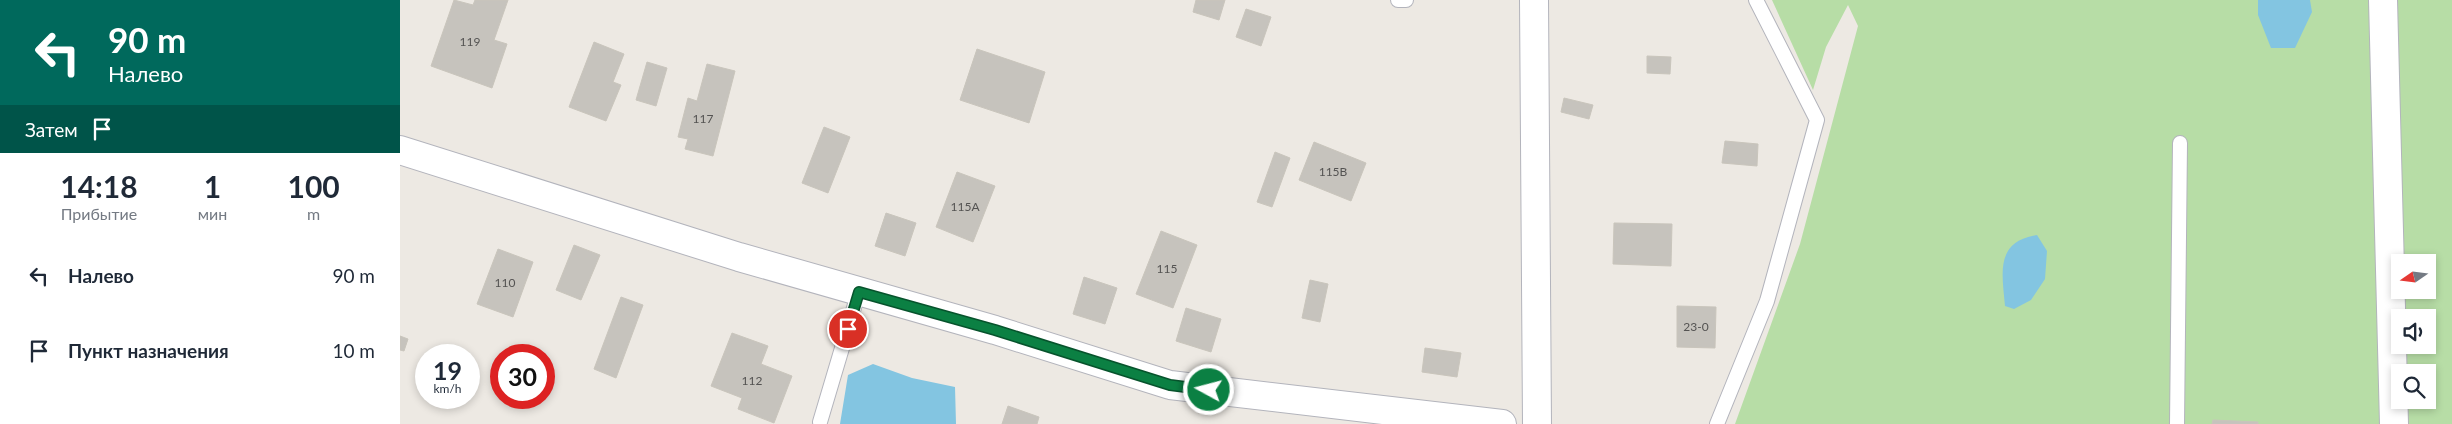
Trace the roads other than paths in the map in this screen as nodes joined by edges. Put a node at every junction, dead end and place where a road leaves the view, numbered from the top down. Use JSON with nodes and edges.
{"nodes":[{"id":1,"x":1398,"y":0,"type":"edge"},
{"id":2,"x":1406,"y":0,"type":"edge"},
{"id":3,"x":1534,"y":0,"type":"edge"},
{"id":4,"x":1756,"y":0,"type":"edge"},
{"id":5,"x":2383,"y":0,"type":"edge"},
{"id":6,"x":2180,"y":143,"type":"dead end"},
{"id":7,"x":400,"y":150,"type":"edge"},
{"id":8,"x":859,"y":292,"type":"junction"},
{"id":9,"x":820,"y":422,"type":"dead end"},
{"id":10,"x":1502,"y":424,"type":"edge"},
{"id":11,"x":1537,"y":424,"type":"edge"},
{"id":12,"x":1716,"y":424,"type":"edge"},
{"id":13,"x":2177,"y":424,"type":"edge"},
{"id":14,"x":2394,"y":424,"type":"edge"}],
"edges":[{"from":1,"to":2,"type":"lane"},
{"from":3,"to":11,"type":"street"},
{"from":4,"to":12,"type":"lane"},
{"from":5,"to":14,"type":"street"},
{"from":6,"to":13,"type":"lane"},
{"from":7,"to":8,"type":"street"},
{"from":8,"to":9,"type":"lane"},
{"from":8,"to":10,"type":"street"}]}
